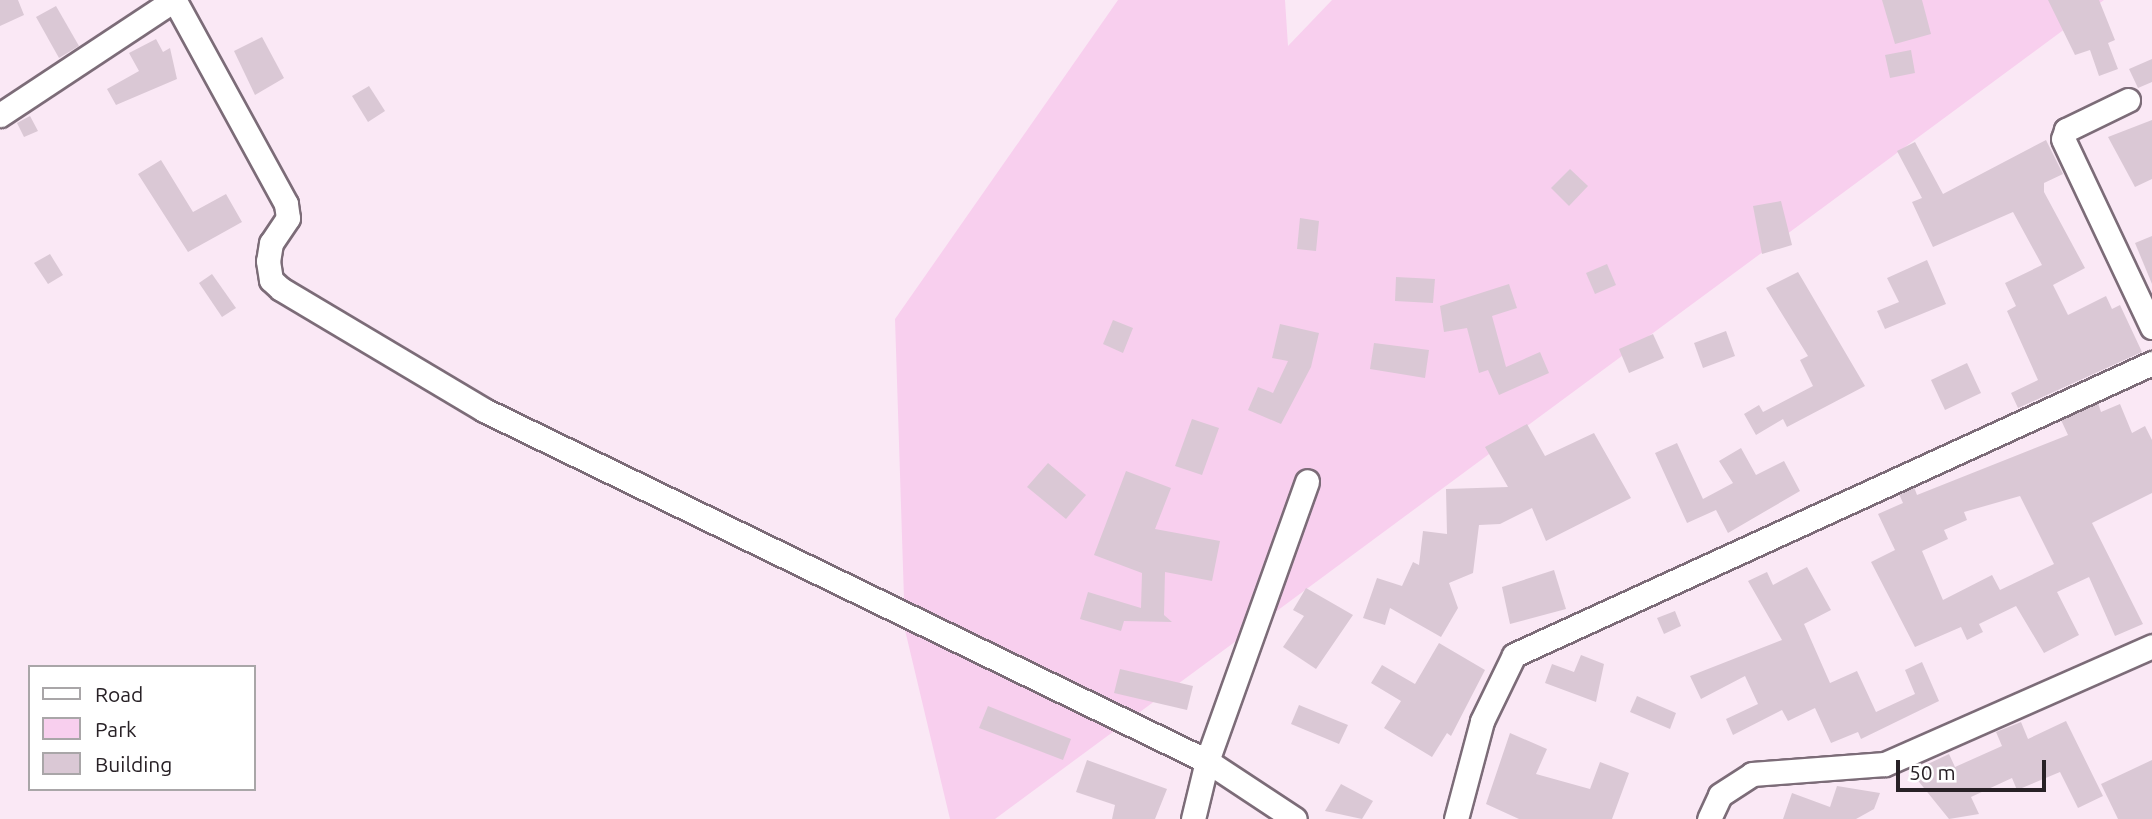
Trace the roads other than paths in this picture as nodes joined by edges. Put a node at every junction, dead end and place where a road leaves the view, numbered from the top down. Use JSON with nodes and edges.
{"nodes":[{"id":1,"x":175,"y":0,"type":"edge"},
{"id":2,"x":2128,"y":100,"type":"dead end"},
{"id":3,"x":0,"y":115,"type":"edge"},
{"id":4,"x":2152,"y":327,"type":"edge"},
{"id":5,"x":2152,"y":363,"type":"edge"},
{"id":6,"x":1307,"y":481,"type":"dead end"},
{"id":7,"x":2152,"y":646,"type":"edge"},
{"id":8,"x":1207,"y":761,"type":"junction"},
{"id":9,"x":1193,"y":819,"type":"edge"},
{"id":10,"x":1294,"y":819,"type":"edge"},
{"id":11,"x":1456,"y":819,"type":"edge"},
{"id":12,"x":1709,"y":819,"type":"edge"}],
"edges":[{"from":1,"to":3,"type":"street"},
{"from":1,"to":8,"type":"street"},
{"from":2,"to":4,"type":"street"},
{"from":5,"to":11,"type":"street"},
{"from":6,"to":8,"type":"street"},
{"from":7,"to":12,"type":"street"},
{"from":8,"to":9,"type":"street"},
{"from":8,"to":10,"type":"street"}]}
